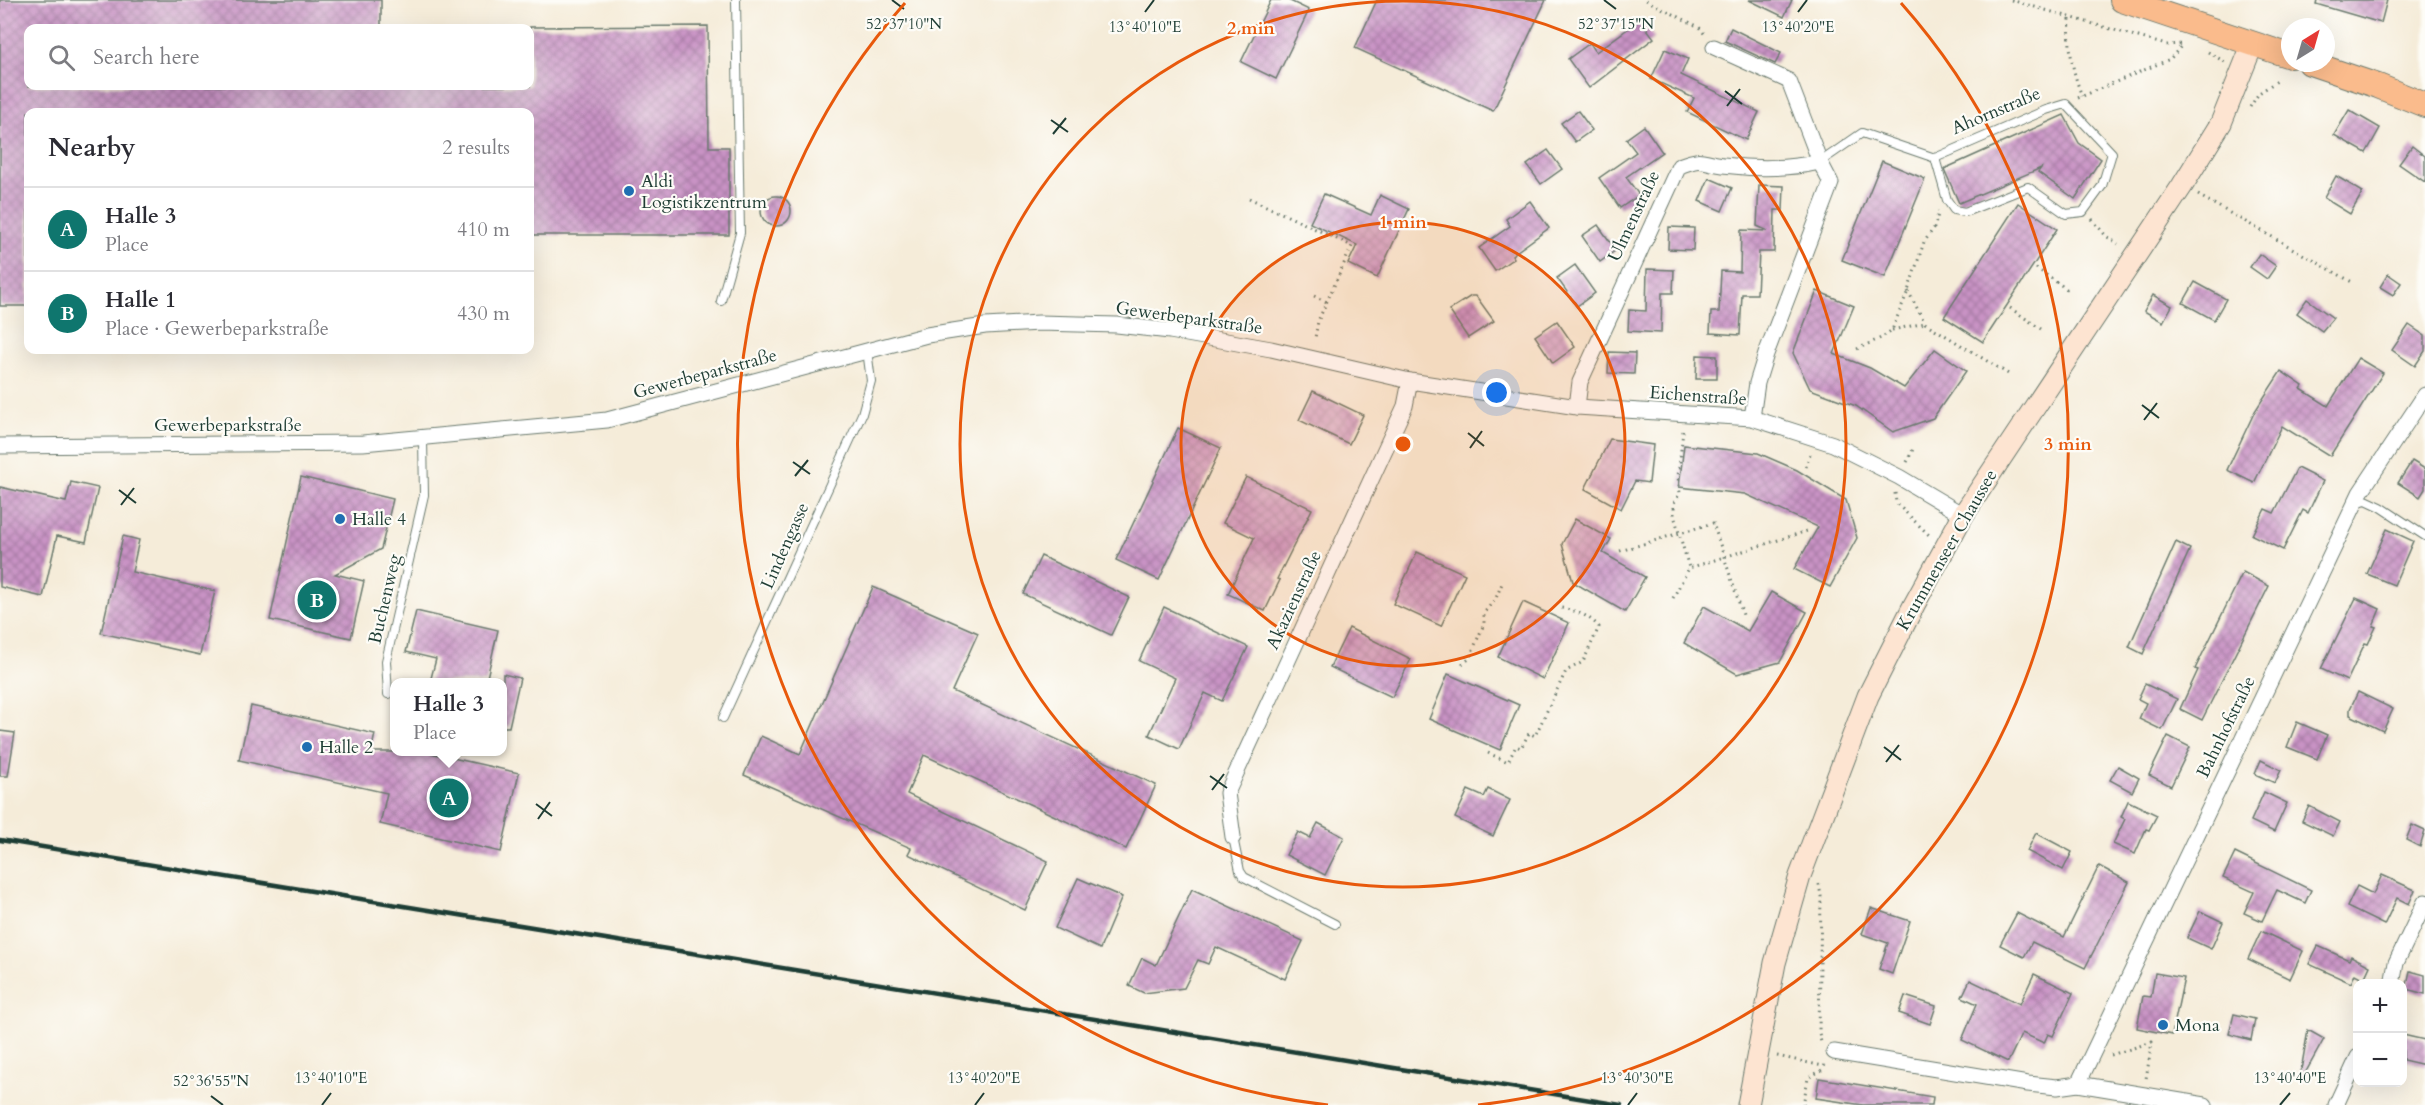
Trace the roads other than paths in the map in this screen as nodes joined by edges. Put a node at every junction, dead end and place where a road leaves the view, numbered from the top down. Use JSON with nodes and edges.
{"nodes":[{"id":1,"x":735,"y":0,"type":"edge"},
{"id":2,"x":2122,"y":0,"type":"edge"},
{"id":3,"x":2253,"y":43,"type":"junction"},
{"id":4,"x":1714,"y":47,"type":"road end"},
{"id":5,"x":2281,"y":53,"type":"edge"},
{"id":6,"x":2335,"y":71,"type":"edge"},
{"id":7,"x":2425,"y":105,"type":"edge"},
{"id":8,"x":1935,"y":158,"type":"junction"},
{"id":9,"x":1820,"y":162,"type":"junction"},
{"id":10,"x":721,"y":301,"type":"dead end"},
{"id":11,"x":867,"y":350,"type":"junction"},
{"id":12,"x":1410,"y":381,"type":"junction"},
{"id":13,"x":2425,"y":395,"type":"edge"},
{"id":14,"x":1577,"y":407,"type":"junction"},
{"id":15,"x":1752,"y":418,"type":"junction"},
{"id":16,"x":423,"y":439,"type":"junction"},
{"id":17,"x":0,"y":446,"type":"edge"},
{"id":18,"x":2355,"y":504,"type":"junction"},
{"id":19,"x":1963,"y":515,"type":"junction"},
{"id":20,"x":2425,"y":536,"type":"edge"},
{"id":21,"x":388,"y":694,"type":"dead end"},
{"id":22,"x":723,"y":718,"type":"dead end"},
{"id":23,"x":1233,"y":837,"type":"joint"},
{"id":24,"x":2425,"y":902,"type":"edge"},
{"id":25,"x":1335,"y":924,"type":"dead end"},
{"id":26,"x":2393,"y":979,"type":"edge"},
{"id":27,"x":1834,"y":1052,"type":"road end"},
{"id":28,"x":2353,"y":1068,"type":"edge"},
{"id":29,"x":2078,"y":1084,"type":"junction"},
{"id":30,"x":1748,"y":1105,"type":"edge"},
{"id":31,"x":2205,"y":1105,"type":"edge"},
{"id":32,"x":2336,"y":1105,"type":"edge"}],
"edges":[{"from":1,"to":10,"type":"lane"},
{"from":2,"to":3,"type":"main road"},
{"from":3,"to":5,"type":"main road"},
{"from":3,"to":19,"type":"main road","name":"Krummenseer Chaussee"},
{"from":4,"to":9,"type":"street"},
{"from":6,"to":7,"type":"main road"},
{"from":8,"to":8,"type":"lane","name":"Ahornstraße"},
{"from":8,"to":9,"type":"lane"},
{"from":9,"to":14,"type":"street","name":"Ulmenstraße"},
{"from":9,"to":15,"type":"street"},
{"from":11,"to":12,"type":"street","name":"Gewerbeparkstraße"},
{"from":11,"to":16,"type":"street","name":"Gewerbeparkstraße"},
{"from":11,"to":22,"type":"lane","name":"Lindengasse"},
{"from":12,"to":14,"type":"street","name":"Eichenstraße"},
{"from":12,"to":23,"type":"street","name":"Akazienstraße"},
{"from":13,"to":18,"type":"street","name":"Bahnhofstraße"},
{"from":14,"to":15,"type":"street","name":"Eichenstraße"},
{"from":15,"to":19,"type":"street","name":"Eichenstraße"},
{"from":16,"to":17,"type":"street","name":"Gewerbeparkstraße"},
{"from":16,"to":21,"type":"lane","name":"Buchenweg"},
{"from":18,"to":20,"type":"lane"},
{"from":18,"to":29,"type":"street","name":"Bahnhofstraße"},
{"from":19,"to":30,"type":"main road","name":"Krummenseer Chaussee"},
{"from":23,"to":25,"type":"lane"},
{"from":24,"to":26,"type":"street"},
{"from":27,"to":29,"type":"street"},
{"from":28,"to":32,"type":"street"},
{"from":29,"to":31,"type":"street"}]}
